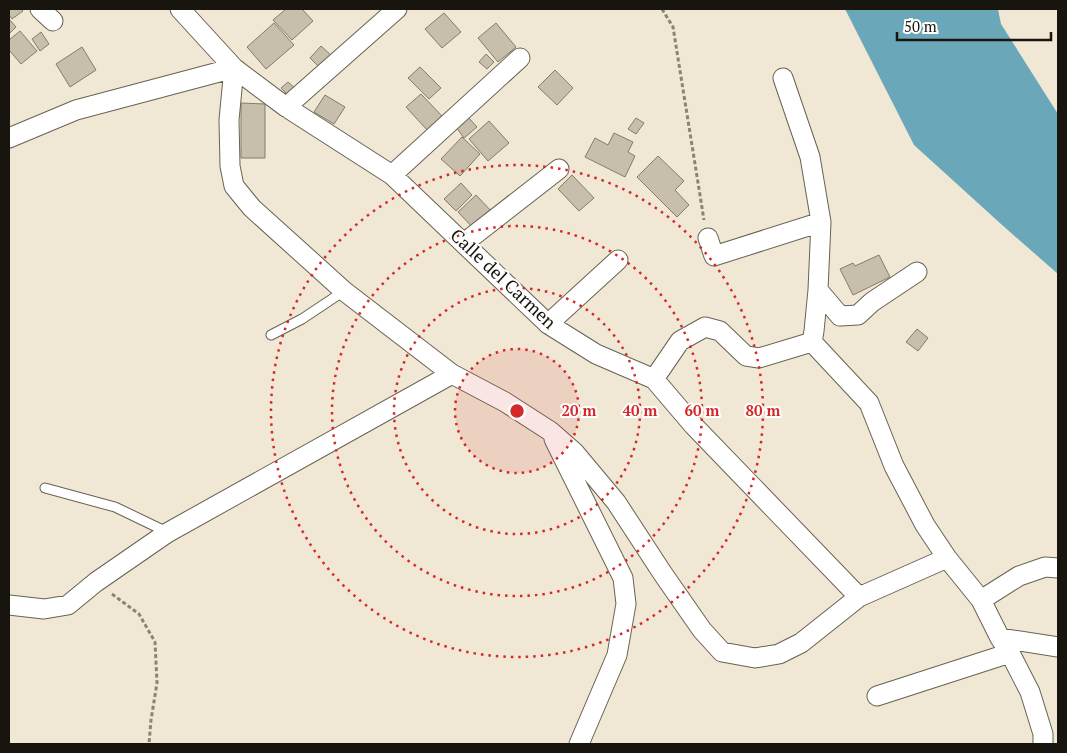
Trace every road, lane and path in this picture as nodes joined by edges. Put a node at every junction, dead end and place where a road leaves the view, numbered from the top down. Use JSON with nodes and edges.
{"nodes":[{"id":1,"x":180,"y":9,"type":"edge"},
{"id":2,"x":397,"y":9,"type":"edge"},
{"id":3,"x":662,"y":9,"type":"edge"},
{"id":4,"x":520,"y":58,"type":"dead end"},
{"id":5,"x":234,"y":68,"type":"junction"},
{"id":6,"x":783,"y":78,"type":"dead end"},
{"id":7,"x":286,"y":107,"type":"junction"},
{"id":8,"x":9,"y":138,"type":"edge"},
{"id":9,"x":560,"y":169,"type":"dead end"},
{"id":10,"x":392,"y":174,"type":"junction"},
{"id":11,"x":821,"y":222,"type":"junction"},
{"id":12,"x":708,"y":238,"type":"joint"},
{"id":13,"x":464,"y":243,"type":"junction"},
{"id":14,"x":618,"y":260,"type":"dead end"},
{"id":15,"x":917,"y":272,"type":"dead end"},
{"id":16,"x":818,"y":290,"type":"junction"},
{"id":17,"x":344,"y":291,"type":"junction"},
{"id":18,"x":548,"y":324,"type":"junction"},
{"id":19,"x":271,"y":335,"type":"dead end"},
{"id":20,"x":812,"y":342,"type":"junction"},
{"id":21,"x":452,"y":374,"type":"junction"},
{"id":22,"x":654,"y":379,"type":"junction"},
{"id":23,"x":550,"y":431,"type":"junction"},
{"id":24,"x":45,"y":488,"type":"dead end"},
{"id":25,"x":167,"y":533,"type":"junction"},
{"id":26,"x":947,"y":558,"type":"junction"},
{"id":27,"x":1058,"y":568,"type":"edge"},
{"id":28,"x":96,"y":582,"type":"junction"},
{"id":29,"x":859,"y":597,"type":"junction"},
{"id":30,"x":981,"y":600,"type":"junction"},
{"id":31,"x":9,"y":605,"type":"edge"},
{"id":32,"x":1005,"y":646,"type":"junction"},
{"id":33,"x":1058,"y":647,"type":"edge"},
{"id":34,"x":877,"y":696,"type":"dead end"},
{"id":35,"x":1048,"y":738,"type":"edge"},
{"id":36,"x":149,"y":744,"type":"edge"},
{"id":37,"x":579,"y":744,"type":"edge"}],
"edges":[{"from":1,"to":5,"type":"street","name":"Calle del Carmen"},
{"from":2,"to":7,"type":"street"},
{"from":3,"to":12,"type":"path"},
{"from":4,"to":10,"type":"street"},
{"from":5,"to":7,"type":"street","name":"Calle del Carmen"},
{"from":5,"to":8,"type":"street"},
{"from":5,"to":17,"type":"street"},
{"from":6,"to":11,"type":"street"},
{"from":7,"to":10,"type":"street","name":"Calle del Carmen"},
{"from":9,"to":13,"type":"street"},
{"from":10,"to":13,"type":"street","name":"Calle del Carmen"},
{"from":11,"to":12,"type":"street"},
{"from":11,"to":16,"type":"street"},
{"from":13,"to":18,"type":"street","name":"Calle del Carmen"},
{"from":14,"to":18,"type":"street"},
{"from":15,"to":16,"type":"street"},
{"from":16,"to":20,"type":"street"},
{"from":17,"to":19,"type":"lane"},
{"from":17,"to":21,"type":"street"},
{"from":18,"to":22,"type":"street","name":"Calle del Carmen"},
{"from":20,"to":22,"type":"street"},
{"from":20,"to":26,"type":"street"},
{"from":21,"to":23,"type":"street"},
{"from":21,"to":25,"type":"street"},
{"from":22,"to":29,"type":"street","name":"Calle del Carmen"},
{"from":23,"to":29,"type":"street"},
{"from":23,"to":37,"type":"street"},
{"from":24,"to":25,"type":"lane"},
{"from":25,"to":28,"type":"street"},
{"from":26,"to":29,"type":"street"},
{"from":26,"to":30,"type":"street"},
{"from":27,"to":30,"type":"street"},
{"from":28,"to":31,"type":"street"},
{"from":28,"to":36,"type":"path"},
{"from":30,"to":32,"type":"street"},
{"from":32,"to":33,"type":"street"},
{"from":32,"to":34,"type":"street"},
{"from":32,"to":35,"type":"street"}]}
